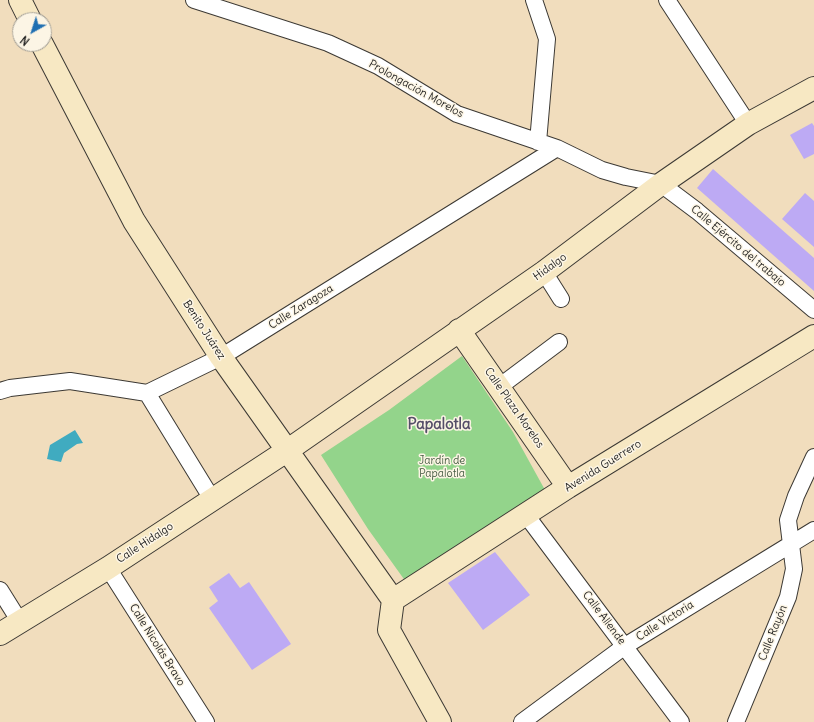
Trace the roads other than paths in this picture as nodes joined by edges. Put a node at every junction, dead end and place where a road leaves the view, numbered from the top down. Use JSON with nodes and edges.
{"nodes":[{"id":1,"x":20,"y":0,"type":"edge"},
{"id":2,"x":194,"y":0,"type":"edge"},
{"id":3,"x":534,"y":0,"type":"edge"},
{"id":4,"x":667,"y":0,"type":"edge"},
{"id":5,"x":26,"y":12,"type":"edge"},
{"id":6,"x":46,"y":52,"type":"edge"},
{"id":7,"x":814,"y":88,"type":"edge"},
{"id":8,"x":748,"y":124,"type":"junction"},
{"id":9,"x":538,"y":142,"type":"junction"},
{"id":10,"x":557,"y":148,"type":"junction"},
{"id":11,"x":661,"y":184,"type":"junction"},
{"id":12,"x":544,"y":272,"type":"junction"},
{"id":13,"x":562,"y":299,"type":"dead end"},
{"id":14,"x":814,"y":310,"type":"edge"},
{"id":15,"x":460,"y":330,"type":"junction"},
{"id":16,"x":814,"y":336,"type":"edge"},
{"id":17,"x":559,"y":342,"type":"dead end"},
{"id":18,"x":220,"y":357,"type":"junction"},
{"id":19,"x":499,"y":386,"type":"junction"},
{"id":20,"x":0,"y":392,"type":"edge"},
{"id":21,"x":147,"y":393,"type":"junction"},
{"id":22,"x":288,"y":450,"type":"junction"},
{"id":23,"x":814,"y":457,"type":"edge"},
{"id":24,"x":568,"y":487,"type":"junction"},
{"id":25,"x":212,"y":499,"type":"junction"},
{"id":26,"x":526,"y":515,"type":"junction"},
{"id":27,"x":814,"y":530,"type":"edge"},
{"id":28,"x":790,"y":544,"type":"junction"},
{"id":29,"x":108,"y":568,"type":"junction"},
{"id":30,"x":0,"y":590,"type":"edge"},
{"id":31,"x":394,"y":600,"type":"junction"},
{"id":32,"x":20,"y":622,"type":"junction"},
{"id":33,"x":0,"y":634,"type":"edge"},
{"id":34,"x":625,"y":646,"type":"junction"},
{"id":35,"x":737,"y":720,"type":"edge"},
{"id":36,"x":206,"y":722,"type":"edge"},
{"id":37,"x":440,"y":722,"type":"edge"},
{"id":38,"x":522,"y":722,"type":"edge"},
{"id":39,"x":681,"y":722,"type":"edge"}],
"edges":[{"from":1,"to":5,"type":"main road"},
{"from":2,"to":9,"type":"street","name":"Prolongación Morelos"},
{"from":3,"to":9,"type":"street"},
{"from":4,"to":8,"type":"street"},
{"from":6,"to":18,"type":"main road","name":"Benito Juárez"},
{"from":7,"to":8,"type":"main road","name":"Hidalgo"},
{"from":8,"to":11,"type":"main road","name":"Hidalgo"},
{"from":9,"to":10,"type":"street","name":"Prolongación Morelos"},
{"from":10,"to":11,"type":"street","name":"Prolongación Morelos"},
{"from":10,"to":18,"type":"street","name":"Calle Zaragoza"},
{"from":11,"to":12,"type":"main road","name":"Hidalgo"},
{"from":11,"to":14,"type":"street","name":"Calle Ejército del trabajo"},
{"from":12,"to":13,"type":"street"},
{"from":12,"to":15,"type":"main road","name":"Hidalgo"},
{"from":15,"to":19,"type":"main road","name":"Calle Plaza Morelos"},
{"from":15,"to":22,"type":"main road","name":"Hidalgo"},
{"from":16,"to":24,"type":"main road","name":"Avenida Guerrero"},
{"from":17,"to":19,"type":"street"},
{"from":18,"to":21,"type":"street","name":"Calle Zaragoza"},
{"from":18,"to":22,"type":"main road","name":"Benito Juárez"},
{"from":19,"to":24,"type":"main road","name":"Calle Plaza Morelos"},
{"from":20,"to":21,"type":"street"},
{"from":21,"to":25,"type":"street"},
{"from":22,"to":25,"type":"main road","name":"Calle Hidalgo"},
{"from":22,"to":31,"type":"main road","name":"Benito Juárez"},
{"from":23,"to":28,"type":"street","name":"Calle Rayón"},
{"from":24,"to":26,"type":"main road","name":"Avenida Guerrero"},
{"from":25,"to":29,"type":"main road","name":"Calle Hidalgo"},
{"from":26,"to":31,"type":"main road","name":"Avenida Guerrero"},
{"from":26,"to":34,"type":"street","name":"Calle Allende"},
{"from":27,"to":28,"type":"street","name":"Calle Victoria"},
{"from":28,"to":34,"type":"street","name":"Calle Victoria"},
{"from":28,"to":35,"type":"street","name":"Calle Rayón"},
{"from":29,"to":32,"type":"main road","name":"Calle Hidalgo"},
{"from":29,"to":36,"type":"street","name":"Calle Nicolás Bravo"},
{"from":30,"to":32,"type":"street"},
{"from":31,"to":37,"type":"main road"},
{"from":32,"to":33,"type":"main road","name":"Calle Hidalgo"},
{"from":34,"to":38,"type":"street","name":"Calle Victoria"},
{"from":34,"to":39,"type":"street","name":"Calle Allende"}]}
